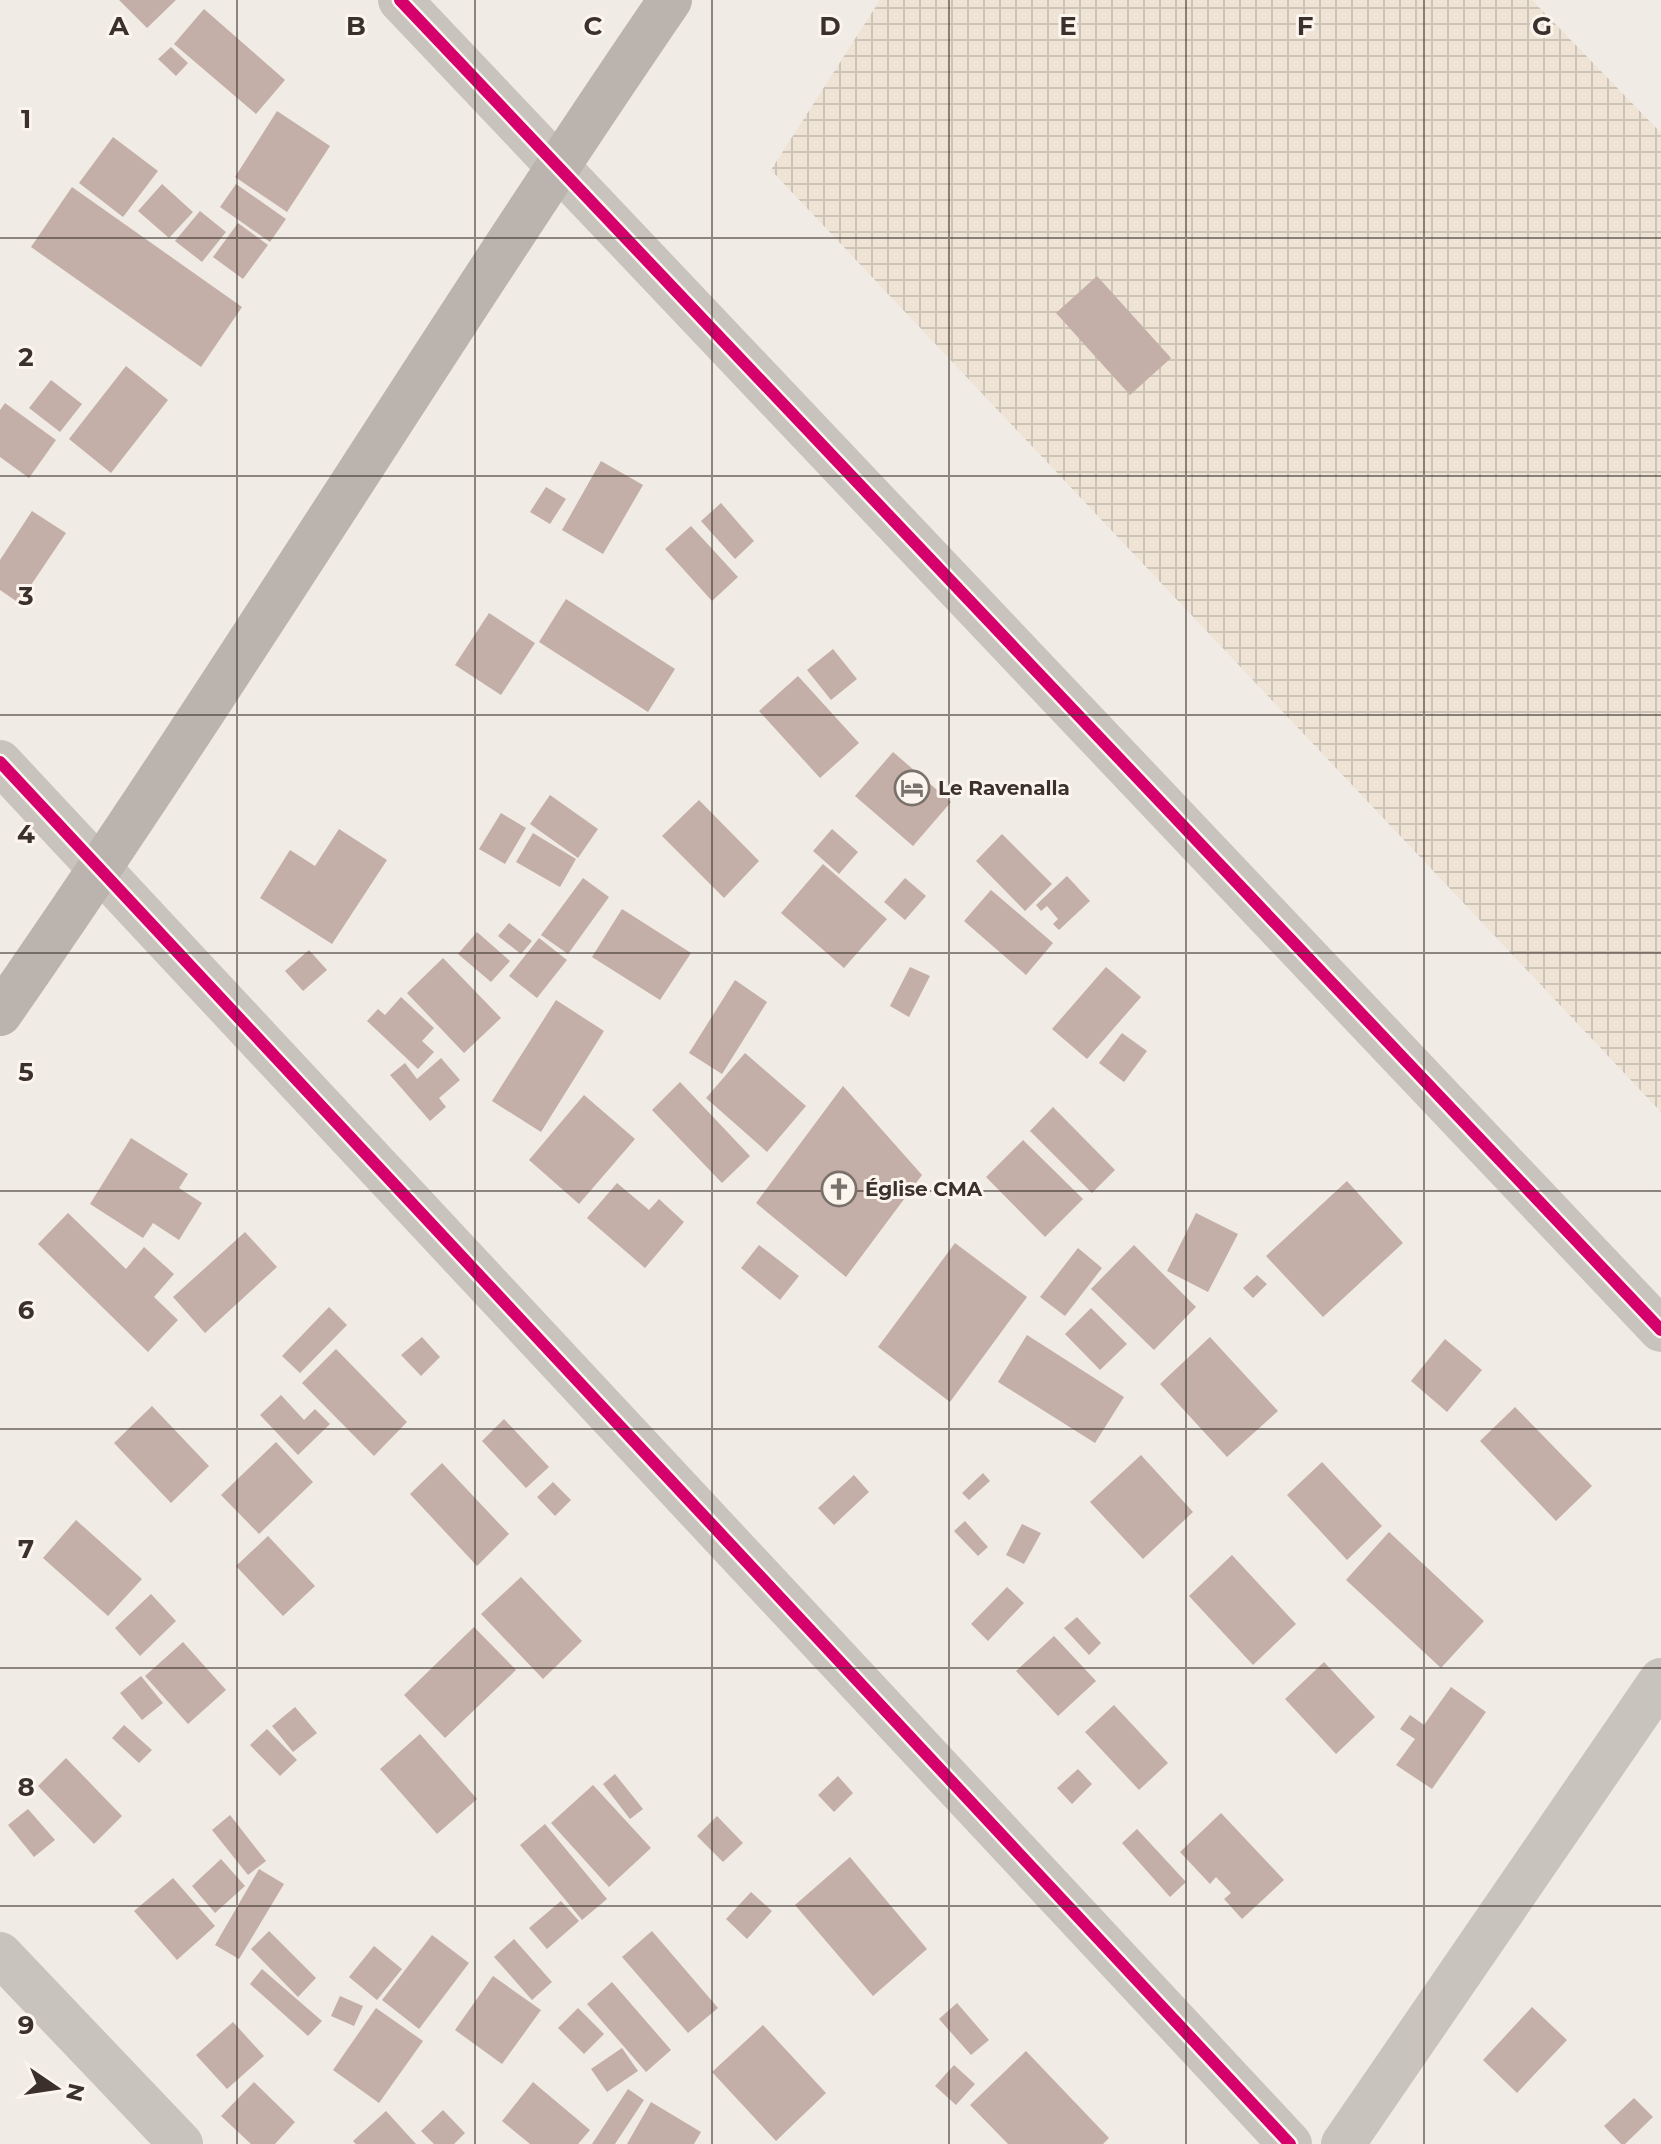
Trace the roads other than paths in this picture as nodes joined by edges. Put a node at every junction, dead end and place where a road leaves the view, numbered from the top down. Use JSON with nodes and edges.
{"nodes":[{"id":1,"x":400,"y":0,"type":"edge"},
{"id":2,"x":670,"y":0,"type":"edge"},
{"id":3,"x":557,"y":165,"type":"junction"},
{"id":4,"x":0,"y":762,"type":"edge"},
{"id":5,"x":101,"y":869,"type":"junction"},
{"id":6,"x":0,"y":1014,"type":"edge"},
{"id":7,"x":1661,"y":1330,"type":"edge"},
{"id":8,"x":1661,"y":1680,"type":"edge"},
{"id":9,"x":0,"y":1954,"type":"edge"},
{"id":10,"x":181,"y":2144,"type":"edge"},
{"id":11,"x":1290,"y":2144,"type":"edge"},
{"id":12,"x":1343,"y":2144,"type":"edge"}],
"edges":[{"from":1,"to":3,"type":"street"},
{"from":2,"to":3,"type":"street"},
{"from":3,"to":5,"type":"street"},
{"from":3,"to":7,"type":"street"},
{"from":4,"to":5,"type":"street"},
{"from":5,"to":6,"type":"street"},
{"from":5,"to":11,"type":"street"},
{"from":8,"to":12,"type":"street"},
{"from":9,"to":10,"type":"street"}]}
